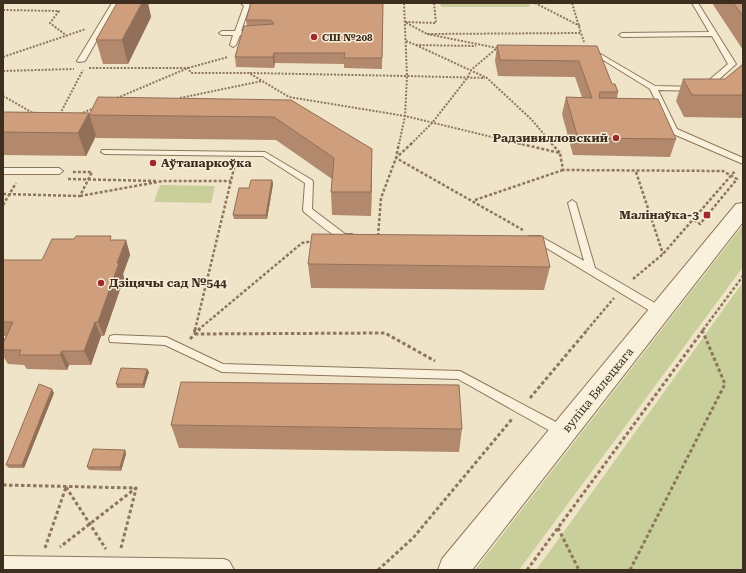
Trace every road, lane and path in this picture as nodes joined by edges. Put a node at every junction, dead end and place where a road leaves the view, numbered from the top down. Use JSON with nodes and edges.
{"nodes":[{"id":1,"x":115,"y":3,"type":"edge"},
{"id":2,"x":244,"y":3,"type":"edge"},
{"id":3,"x":404,"y":3,"type":"edge"},
{"id":4,"x":434,"y":3,"type":"edge"},
{"id":5,"x":535,"y":3,"type":"edge"},
{"id":6,"x":572,"y":3,"type":"edge"},
{"id":7,"x":695,"y":3,"type":"edge"},
{"id":8,"x":3,"y":10,"type":"edge"},
{"id":9,"x":104,"y":22,"type":"junction"},
{"id":10,"x":405,"y":22,"type":"junction"},
{"id":11,"x":580,"y":26,"type":"junction"},
{"id":12,"x":222,"y":33,"type":"dead end"},
{"id":13,"x":265,"y":33,"type":"edge"},
{"id":14,"x":581,"y":33,"type":"junction"},
{"id":15,"x":237,"y":34,"type":"junction"},
{"id":16,"x":427,"y":34,"type":"junction"},
{"id":17,"x":714,"y":34,"type":"junction"},
{"id":18,"x":622,"y":35,"type":"dead end"},
{"id":19,"x":67,"y":36,"type":"junction"},
{"id":20,"x":406,"y":41,"type":"junction"},
{"id":21,"x":233,"y":45,"type":"dead end"},
{"id":22,"x":416,"y":45,"type":"junction"},
{"id":23,"x":483,"y":46,"type":"junction"},
{"id":24,"x":582,"y":48,"type":"joint"},
{"id":25,"x":3,"y":57,"type":"edge"},
{"id":26,"x":228,"y":57,"type":"dead end"},
{"id":27,"x":81,"y":61,"type":"joint"},
{"id":28,"x":188,"y":68,"type":"junction"},
{"id":29,"x":84,"y":69,"type":"junction"},
{"id":30,"x":471,"y":70,"type":"junction"},
{"id":31,"x":3,"y":71,"type":"edge"},
{"id":32,"x":249,"y":73,"type":"junction"},
{"id":33,"x":407,"y":76,"type":"junction"},
{"id":34,"x":468,"y":77,"type":"junction"},
{"id":35,"x":487,"y":78,"type":"junction"},
{"id":36,"x":262,"y":81,"type":"junction"},
{"id":37,"x":652,"y":88,"type":"junction"},
{"id":38,"x":3,"y":96,"type":"edge"},
{"id":39,"x":177,"y":99,"type":"edge"},
{"id":40,"x":111,"y":101,"type":"edge"},
{"id":41,"x":97,"y":107,"type":"edge"},
{"id":42,"x":35,"y":114,"type":"edge"},
{"id":43,"x":76,"y":116,"type":"edge"},
{"id":44,"x":405,"y":116,"type":"junction"},
{"id":45,"x":58,"y":118,"type":"edge"},
{"id":46,"x":432,"y":123,"type":"junction"},
{"id":47,"x":105,"y":152,"type":"dead end"},
{"id":48,"x":560,"y":153,"type":"junction"},
{"id":49,"x":237,"y":154,"type":"junction"},
{"id":50,"x":396,"y":158,"type":"junction"},
{"id":51,"x":741,"y":164,"type":"edge"},
{"id":52,"x":563,"y":170,"type":"junction"},
{"id":53,"x":3,"y":171,"type":"edge"},
{"id":54,"x":23,"y":171,"type":"junction"},
{"id":55,"x":58,"y":171,"type":"joint"},
{"id":56,"x":636,"y":172,"type":"junction"},
{"id":57,"x":730,"y":176,"type":"junction"},
{"id":58,"x":65,"y":179,"type":"dead end"},
{"id":59,"x":88,"y":180,"type":"junction"},
{"id":60,"x":163,"y":181,"type":"junction"},
{"id":61,"x":231,"y":181,"type":"junction"},
{"id":62,"x":3,"y":194,"type":"edge"},
{"id":63,"x":9,"y":194,"type":"junction"},
{"id":64,"x":80,"y":196,"type":"junction"},
{"id":65,"x":474,"y":200,"type":"junction"},
{"id":66,"x":572,"y":204,"type":"dead end"},
{"id":67,"x":3,"y":205,"type":"edge"},
{"id":68,"x":743,"y":209,"type":"edge"},
{"id":69,"x":694,"y":220,"type":"junction"},
{"id":70,"x":343,"y":237,"type":"junction"},
{"id":71,"x":378,"y":237,"type":"joint"},
{"id":72,"x":521,"y":238,"type":"edge"},
{"id":73,"x":537,"y":238,"type":"junction"},
{"id":74,"x":663,"y":254,"type":"junction"},
{"id":75,"x":591,"y":270,"type":"junction"},
{"id":76,"x":743,"y":276,"type":"edge"},
{"id":77,"x":622,"y":289,"type":"junction"},
{"id":78,"x":661,"y":312,"type":"junction"},
{"id":79,"x":702,"y":331,"type":"junction"},
{"id":80,"x":194,"y":334,"type":"junction"},
{"id":81,"x":114,"y":339,"type":"dead end"},
{"id":82,"x":460,"y":375,"type":"junction"},
{"id":83,"x":521,"y":408,"type":"junction"},
{"id":84,"x":564,"y":433,"type":"junction"},
{"id":85,"x":3,"y":485,"type":"edge"},
{"id":86,"x":66,"y":486,"type":"junction"},
{"id":87,"x":136,"y":488,"type":"junction"},
{"id":88,"x":89,"y":524,"type":"junction"},
{"id":89,"x":558,"y":528,"type":"junction"},
{"id":90,"x":3,"y":563,"type":"edge"},
{"id":91,"x":40,"y":564,"type":"junction"},
{"id":92,"x":116,"y":565,"type":"junction"},
{"id":93,"x":227,"y":570,"type":"edge"},
{"id":94,"x":378,"y":570,"type":"edge"},
{"id":95,"x":453,"y":570,"type":"edge"},
{"id":96,"x":527,"y":570,"type":"edge"},
{"id":97,"x":578,"y":570,"type":"edge"},
{"id":98,"x":630,"y":570,"type":"edge"}],
"edges":[{"from":1,"to":9,"type":"lane"},
{"from":2,"to":15,"type":"lane"},
{"from":3,"to":10,"type":"path"},
{"from":4,"to":10,"type":"path"},
{"from":5,"to":11,"type":"path"},
{"from":6,"to":11,"type":"path"},
{"from":7,"to":17,"type":"lane"},
{"from":8,"to":19,"type":"path"},
{"from":9,"to":19,"type":"path"},
{"from":9,"to":27,"type":"lane"},
{"from":10,"to":16,"type":"path"},
{"from":10,"to":20,"type":"path"},
{"from":11,"to":14,"type":"path"},
{"from":12,"to":15,"type":"lane"},
{"from":13,"to":15,"type":"lane"},
{"from":14,"to":16,"type":"path"},
{"from":14,"to":24,"type":"path"},
{"from":15,"to":21,"type":"lane"},
{"from":16,"to":23,"type":"path"},
{"from":17,"to":18,"type":"lane"},
{"from":17,"to":37,"type":"lane"},
{"from":19,"to":25,"type":"path"},
{"from":20,"to":22,"type":"path"},
{"from":20,"to":33,"type":"path"},
{"from":22,"to":23,"type":"path"},
{"from":22,"to":30,"type":"path"},
{"from":23,"to":30,"type":"path"},
{"from":24,"to":37,"type":"lane"},
{"from":26,"to":28,"type":"path"},
{"from":27,"to":29,"type":"path"},
{"from":28,"to":29,"type":"path"},
{"from":28,"to":32,"type":"path"},
{"from":28,"to":40,"type":"path"},
{"from":29,"to":31,"type":"path"},
{"from":29,"to":45,"type":"path"},
{"from":30,"to":34,"type":"path"},
{"from":30,"to":35,"type":"path"},
{"from":32,"to":33,"type":"path"},
{"from":32,"to":36,"type":"path"},
{"from":33,"to":34,"type":"path"},
{"from":33,"to":44,"type":"path"},
{"from":34,"to":35,"type":"path"},
{"from":34,"to":46,"type":"path"},
{"from":35,"to":48,"type":"path"},
{"from":36,"to":39,"type":"path"},
{"from":36,"to":44,"type":"path"},
{"from":37,"to":51,"type":"lane"},
{"from":38,"to":42,"type":"path"},
{"from":41,"to":43,"type":"path"},
{"from":44,"to":46,"type":"path"},
{"from":44,"to":50,"type":"path"},
{"from":46,"to":48,"type":"path"},
{"from":46,"to":50,"type":"path"},
{"from":47,"to":49,"type":"lane"},
{"from":48,"to":52,"type":"path"},
{"from":49,"to":61,"type":"path"},
{"from":49,"to":70,"type":"lane"},
{"from":50,"to":65,"type":"path"},
{"from":50,"to":71,"type":"path"},
{"from":51,"to":57,"type":"path"},
{"from":52,"to":56,"type":"path"},
{"from":52,"to":65,"type":"path"},
{"from":53,"to":54,"type":"lane"},
{"from":54,"to":55,"type":"lane"},
{"from":54,"to":63,"type":"path"},
{"from":55,"to":59,"type":"path"},
{"from":56,"to":57,"type":"path"},
{"from":56,"to":74,"type":"path"},
{"from":57,"to":69,"type":"path"},
{"from":57,"to":69,"type":"path"},
{"from":58,"to":59,"type":"path"},
{"from":59,"to":60,"type":"path"},
{"from":59,"to":64,"type":"path"},
{"from":60,"to":61,"type":"path"},
{"from":60,"to":64,"type":"path"},
{"from":61,"to":80,"type":"path"},
{"from":62,"to":63,"type":"path"},
{"from":63,"to":64,"type":"path"},
{"from":63,"to":67,"type":"path"},
{"from":65,"to":73,"type":"path"},
{"from":66,"to":75,"type":"lane"},
{"from":68,"to":78,"type":"street","name":"вуліца Бялецкага"},
{"from":69,"to":74,"type":"path"},
{"from":70,"to":71,"type":"lane"},
{"from":70,"to":80,"type":"path"},
{"from":72,"to":73,"type":"lane"},
{"from":73,"to":75,"type":"lane"},
{"from":74,"to":77,"type":"path"},
{"from":75,"to":77,"type":"lane"},
{"from":76,"to":79,"type":"path"},
{"from":77,"to":78,"type":"lane"},
{"from":77,"to":83,"type":"path"},
{"from":78,"to":84,"type":"street","name":"вуліца Бялецкага"},
{"from":79,"to":89,"type":"path"},
{"from":79,"to":98,"type":"path"},
{"from":80,"to":82,"type":"path"},
{"from":81,"to":82,"type":"lane"},
{"from":82,"to":83,"type":"lane"},
{"from":83,"to":84,"type":"lane"},
{"from":83,"to":94,"type":"path"},
{"from":84,"to":95,"type":"street","name":"вуліца Бялецкага"},
{"from":85,"to":86,"type":"path"},
{"from":86,"to":87,"type":"path"},
{"from":86,"to":88,"type":"path"},
{"from":86,"to":91,"type":"path"},
{"from":87,"to":88,"type":"path"},
{"from":87,"to":92,"type":"path"},
{"from":88,"to":91,"type":"path"},
{"from":88,"to":92,"type":"path"},
{"from":89,"to":96,"type":"path"},
{"from":89,"to":97,"type":"path"},
{"from":90,"to":91,"type":"lane"},
{"from":91,"to":92,"type":"lane"},
{"from":92,"to":93,"type":"lane"}]}
